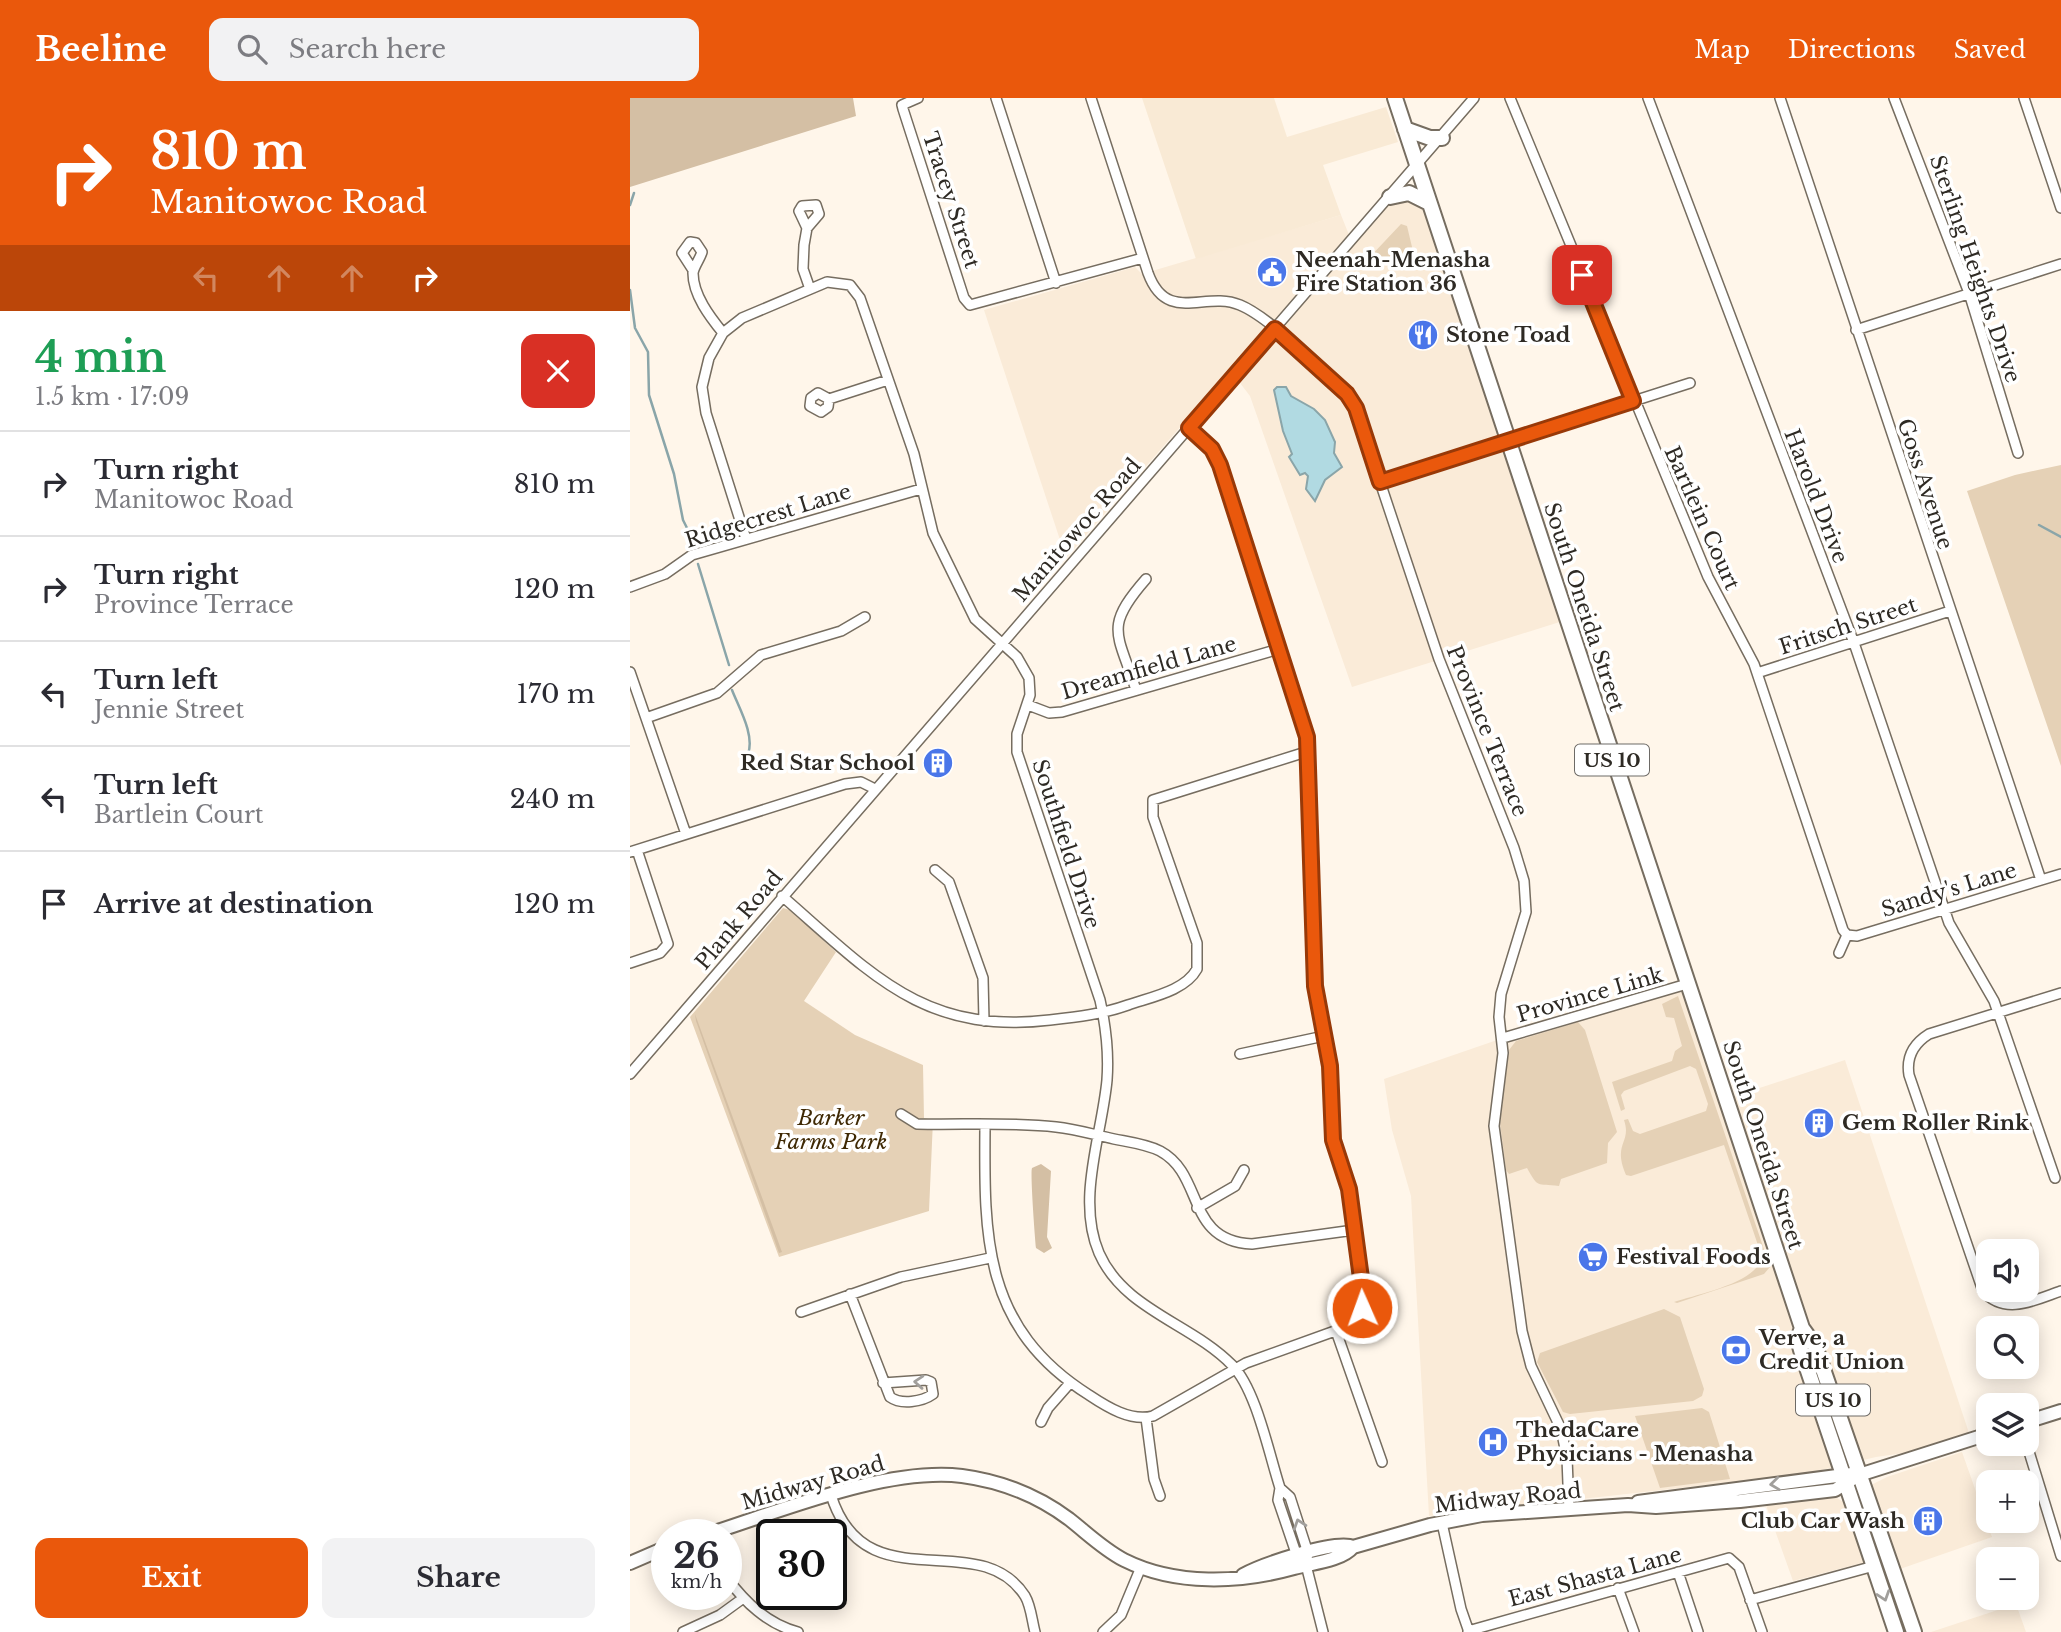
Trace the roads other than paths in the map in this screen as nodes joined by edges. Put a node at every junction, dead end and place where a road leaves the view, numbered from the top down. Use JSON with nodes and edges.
{"nodes":[{"id":1,"x":918,"y":98,"type":"edge"},
{"id":2,"x":996,"y":98,"type":"edge"},
{"id":3,"x":1091,"y":98,"type":"edge"},
{"id":4,"x":1395,"y":98,"type":"edge"},
{"id":5,"x":1474,"y":98,"type":"edge"},
{"id":6,"x":1510,"y":98,"type":"edge"},
{"id":7,"x":1648,"y":98,"type":"edge"},
{"id":8,"x":1780,"y":98,"type":"edge"},
{"id":9,"x":1894,"y":98,"type":"edge"},
{"id":10,"x":2024,"y":98,"type":"edge"},
{"id":11,"x":1405,"y":129,"type":"junction"},
{"id":12,"x":1442,"y":138,"type":"junction"},
{"id":13,"x":1417,"y":165,"type":"junction"},
{"id":14,"x":1390,"y":197,"type":"junction"},
{"id":15,"x":1429,"y":203,"type":"junction"},
{"id":16,"x":2061,"y":208,"type":"edge"},
{"id":17,"x":807,"y":228,"type":"dead end"},
{"id":18,"x":1143,"y":258,"type":"junction"},
{"id":19,"x":2061,"y":264,"type":"edge"},
{"id":20,"x":693,"y":270,"type":"dead end"},
{"id":21,"x":1056,"y":283,"type":"junction"},
{"id":22,"x":810,"y":289,"type":"junction"},
{"id":23,"x":1969,"y":293,"type":"junction"},
{"id":24,"x":1275,"y":329,"type":"junction"},
{"id":25,"x":1856,"y":330,"type":"junction"},
{"id":26,"x":723,"y":333,"type":"junction"},
{"id":27,"x":888,"y":380,"type":"junction"},
{"id":28,"x":1690,"y":383,"type":"dead end"},
{"id":29,"x":830,"y":400,"type":"dead end"},
{"id":30,"x":1633,"y":401,"type":"junction"},
{"id":31,"x":1189,"y":428,"type":"junction"},
{"id":32,"x":1507,"y":442,"type":"junction"},
{"id":33,"x":2018,"y":453,"type":"dead end"},
{"id":34,"x":1380,"y":482,"type":"junction"},
{"id":35,"x":921,"y":489,"type":"junction"},
{"id":36,"x":746,"y":539,"type":"junction"},
{"id":37,"x":1146,"y":579,"type":"dead end"},
{"id":38,"x":630,"y":587,"type":"edge"},
{"id":39,"x":1950,"y":611,"type":"junction"},
{"id":40,"x":865,"y":617,"type":"dead end"},
{"id":41,"x":1854,"y":643,"type":"junction"},
{"id":42,"x":1001,"y":645,"type":"junction"},
{"id":43,"x":1279,"y":649,"type":"junction"},
{"id":44,"x":630,"y":672,"type":"edge"},
{"id":45,"x":1757,"y":673,"type":"junction"},
{"id":46,"x":1136,"y":690,"type":"junction"},
{"id":47,"x":1028,"y":705,"type":"junction"},
{"id":48,"x":646,"y":718,"type":"junction"},
{"id":49,"x":1309,"y":751,"type":"junction"},
{"id":50,"x":875,"y":789,"type":"junction"},
{"id":51,"x":686,"y":834,"type":"junction"},
{"id":52,"x":634,"y":851,"type":"edge"},
{"id":53,"x":935,"y":870,"type":"dead end"},
{"id":54,"x":2061,"y":874,"type":"edge"},
{"id":55,"x":2041,"y":880,"type":"junction"},
{"id":56,"x":782,"y":897,"type":"junction"},
{"id":57,"x":1944,"y":910,"type":"junction"},
{"id":58,"x":1847,"y":935,"type":"junction"},
{"id":59,"x":1839,"y":953,"type":"dead end"},
{"id":60,"x":630,"y":963,"type":"edge"},
{"id":61,"x":1687,"y":984,"type":"junction"},
{"id":62,"x":2061,"y":993,"type":"edge"},
{"id":63,"x":1999,"y":1012,"type":"junction"},
{"id":64,"x":1103,"y":1013,"type":"junction"},
{"id":65,"x":984,"y":1021,"type":"junction"},
{"id":66,"x":1324,"y":1036,"type":"junction"},
{"id":67,"x":1503,"y":1038,"type":"junction"},
{"id":68,"x":1240,"y":1054,"type":"dead end"},
{"id":69,"x":630,"y":1074,"type":"edge"},
{"id":70,"x":901,"y":1114,"type":"dead end"},
{"id":71,"x":985,"y":1126,"type":"junction"},
{"id":72,"x":1099,"y":1136,"type":"junction"},
{"id":73,"x":1244,"y":1170,"type":"dead end"},
{"id":74,"x":2055,"y":1178,"type":"dead end"},
{"id":75,"x":1197,"y":1208,"type":"junction"},
{"id":76,"x":1354,"y":1230,"type":"junction"},
{"id":77,"x":990,"y":1258,"type":"junction"},
{"id":78,"x":2061,"y":1292,"type":"edge"},
{"id":79,"x":850,"y":1294,"type":"junction"},
{"id":80,"x":801,"y":1312,"type":"dead end"},
{"id":81,"x":1802,"y":1328,"type":"junction"},
{"id":82,"x":1336,"y":1331,"type":"junction"},
{"id":83,"x":1235,"y":1369,"type":"junction"},
{"id":84,"x":883,"y":1382,"type":"junction"},
{"id":85,"x":1070,"y":1383,"type":"junction"},
{"id":86,"x":2061,"y":1411,"type":"edge"},
{"id":87,"x":1146,"y":1418,"type":"junction"},
{"id":88,"x":2039,"y":1418,"type":"edge"},
{"id":89,"x":1041,"y":1422,"type":"dead end"},
{"id":90,"x":1976,"y":1438,"type":"edge"},
{"id":91,"x":2031,"y":1456,"type":"edge"},
{"id":92,"x":1382,"y":1462,"type":"dead end"},
{"id":93,"x":1859,"y":1475,"type":"junction"},
{"id":94,"x":1845,"y":1479,"type":"junction"},
{"id":95,"x":831,"y":1495,"type":"junction"},
{"id":96,"x":1160,"y":1496,"type":"dead end"},
{"id":97,"x":1569,"y":1509,"type":"junction"},
{"id":98,"x":742,"y":1523,"type":"edge"},
{"id":99,"x":1442,"y":1523,"type":"junction"},
{"id":100,"x":2058,"y":1531,"type":"edge"},
{"id":101,"x":651,"y":1554,"type":"edge"},
{"id":102,"x":2061,"y":1556,"type":"edge"},
{"id":103,"x":1303,"y":1558,"type":"junction"},
{"id":104,"x":630,"y":1563,"type":"edge"},
{"id":105,"x":1874,"y":1566,"type":"junction"},
{"id":106,"x":1140,"y":1567,"type":"junction"},
{"id":107,"x":1678,"y":1572,"type":"junction"},
{"id":108,"x":1618,"y":1588,"type":"junction"},
{"id":109,"x":742,"y":1599,"type":"edge"},
{"id":110,"x":1750,"y":1600,"type":"junction"},
{"id":111,"x":727,"y":1610,"type":"edge"},
{"id":112,"x":1469,"y":1631,"type":"edge"},
{"id":113,"x":683,"y":1632,"type":"edge"},
{"id":114,"x":799,"y":1632,"type":"edge"},
{"id":115,"x":1035,"y":1632,"type":"edge"},
{"id":116,"x":1103,"y":1632,"type":"edge"},
{"id":117,"x":1323,"y":1632,"type":"edge"},
{"id":118,"x":1634,"y":1632,"type":"edge"},
{"id":119,"x":1698,"y":1632,"type":"edge"},
{"id":120,"x":1762,"y":1632,"type":"edge"},
{"id":121,"x":1896,"y":1632,"type":"edge"},
{"id":122,"x":1914,"y":1632,"type":"edge"}],
"edges":[{"from":1,"to":21,"type":"street","name":"Tracey Street"},
{"from":2,"to":21,"type":"street"},
{"from":3,"to":18,"type":"street","name":"Province Terrace"},
{"from":4,"to":11,"type":"highway","name":"South Oneida Street","number":"US 10"},
{"from":5,"to":12,"type":"street","name":"Manitowoc Road"},
{"from":6,"to":30,"type":"street","name":"Bartlein Court"},
{"from":7,"to":41,"type":"street","name":"Harold Drive"},
{"from":8,"to":25,"type":"street","name":"Goss Avenue"},
{"from":9,"to":23,"type":"street","name":"Sterling Heights Drive"},
{"from":10,"to":16,"type":"street"},
{"from":11,"to":12,"type":"highway"},
{"from":11,"to":13,"type":"highway","name":"South Oneida Street","number":"US 10"},
{"from":12,"to":13,"type":"street","name":"Manitowoc Road"},
{"from":13,"to":14,"type":"street","name":"Manitowoc Road"},
{"from":13,"to":15,"type":"highway","name":"South Oneida Street","number":"US 10"},
{"from":14,"to":15,"type":"highway"},
{"from":14,"to":24,"type":"street","name":"Manitowoc Road"},
{"from":15,"to":32,"type":"highway","name":"South Oneida Street","number":"US 10"},
{"from":17,"to":22,"type":"street"},
{"from":18,"to":21,"type":"street"},
{"from":18,"to":24,"type":"street","name":"Province Terrace"},
{"from":19,"to":23,"type":"street"},
{"from":20,"to":26,"type":"street"},
{"from":22,"to":26,"type":"street","name":"Southfield Drive"},
{"from":22,"to":27,"type":"street","name":"Southfield Drive"},
{"from":23,"to":25,"type":"street"},
{"from":23,"to":33,"type":"street","name":"Sterling Heights Drive"},
{"from":24,"to":31,"type":"street","name":"Manitowoc Road"},
{"from":24,"to":34,"type":"street","name":"Province Terrace"},
{"from":25,"to":39,"type":"street","name":"Goss Avenue"},
{"from":26,"to":36,"type":"street","name":"Southfield Drive"},
{"from":27,"to":29,"type":"street"},
{"from":27,"to":35,"type":"street","name":"Southfield Drive"},
{"from":28,"to":30,"type":"street"},
{"from":30,"to":32,"type":"street"},
{"from":30,"to":45,"type":"street","name":"Bartlein Court"},
{"from":31,"to":42,"type":"street","name":"Manitowoc Road"},
{"from":31,"to":43,"type":"street"},
{"from":32,"to":34,"type":"street"},
{"from":32,"to":61,"type":"highway","name":"South Oneida Street","number":"US 10"},
{"from":34,"to":67,"type":"street","name":"Province Terrace"},
{"from":35,"to":36,"type":"street","name":"Ridgecrest Lane"},
{"from":35,"to":42,"type":"street","name":"Southfield Drive"},
{"from":36,"to":38,"type":"street","name":"Ridgecrest Lane"},
{"from":37,"to":46,"type":"street"},
{"from":39,"to":41,"type":"street","name":"Fritsch Street"},
{"from":39,"to":55,"type":"street","name":"Goss Avenue"},
{"from":40,"to":48,"type":"street"},
{"from":41,"to":45,"type":"street","name":"Fritsch Street"},
{"from":41,"to":57,"type":"street","name":"Harold Drive"},
{"from":42,"to":47,"type":"street","name":"Southfield Drive"},
{"from":42,"to":50,"type":"street","name":"Manitowoc Road"},
{"from":43,"to":46,"type":"street","name":"Dreamfield Lane"},
{"from":43,"to":49,"type":"street"},
{"from":44,"to":48,"type":"street"},
{"from":45,"to":58,"type":"street","name":"Bartlein Court"},
{"from":46,"to":47,"type":"street","name":"Dreamfield Lane"},
{"from":47,"to":64,"type":"street","name":"Southfield Drive"},
{"from":48,"to":51,"type":"street"},
{"from":49,"to":64,"type":"street"},
{"from":49,"to":66,"type":"street"},
{"from":50,"to":51,"type":"street"},
{"from":50,"to":56,"type":"street","name":"Plank Road"},
{"from":51,"to":52,"type":"street"},
{"from":52,"to":60,"type":"street"},
{"from":53,"to":65,"type":"street"},
{"from":54,"to":55,"type":"street","name":"Sandy's Lane"},
{"from":55,"to":57,"type":"street","name":"Sandy's Lane"},
{"from":56,"to":65,"type":"street"},
{"from":56,"to":69,"type":"street","name":"Plank Road"},
{"from":57,"to":58,"type":"street","name":"Sandy's Lane"},
{"from":57,"to":63,"type":"street","name":"Harold Drive"},
{"from":58,"to":59,"type":"street"},
{"from":61,"to":67,"type":"street","name":"Province Link"},
{"from":61,"to":81,"type":"highway","name":"South Oneida Street","number":"US 10"},
{"from":62,"to":63,"type":"street"},
{"from":63,"to":74,"type":"street","name":"Harold Drive"},
{"from":63,"to":78,"type":"street"},
{"from":64,"to":65,"type":"street"},
{"from":64,"to":72,"type":"street","name":"Southfield Drive"},
{"from":66,"to":68,"type":"street"},
{"from":66,"to":76,"type":"street"},
{"from":67,"to":97,"type":"street","name":"Province Terrace"},
{"from":70,"to":71,"type":"street"},
{"from":71,"to":72,"type":"street"},
{"from":71,"to":77,"type":"street"},
{"from":72,"to":75,"type":"street"},
{"from":72,"to":83,"type":"street","name":"Southfield Drive"},
{"from":73,"to":75,"type":"street"},
{"from":75,"to":76,"type":"street"},
{"from":76,"to":82,"type":"street"},
{"from":77,"to":79,"type":"street"},
{"from":77,"to":85,"type":"street"},
{"from":79,"to":80,"type":"street"},
{"from":79,"to":84,"type":"street"},
{"from":81,"to":93,"type":"highway","name":"South Oneida Street","number":"US 10"},
{"from":81,"to":94,"type":"highway","name":"South Oneida Street","number":"US 10"},
{"from":82,"to":83,"type":"street"},
{"from":82,"to":92,"type":"street"},
{"from":83,"to":87,"type":"street"},
{"from":83,"to":103,"type":"street","name":"Southfield Drive"},
{"from":84,"to":84,"type":"street","one_way":true},
{"from":85,"to":87,"type":"street"},
{"from":85,"to":89,"type":"street"},
{"from":86,"to":88,"type":"main road"},
{"from":87,"to":96,"type":"street"},
{"from":90,"to":93,"type":"main road","name":"Midway Road"},
{"from":91,"to":100,"type":"street"},
{"from":93,"to":94,"type":"main road","name":"Midway Road"},
{"from":93,"to":122,"type":"highway","name":"South Oneida Street","number":"US 10"},
{"from":94,"to":97,"type":"main road","name":"Midway Road"},
{"from":94,"to":105,"type":"highway","name":"South Oneida Street","number":"US 10"},
{"from":95,"to":98,"type":"main road","name":"Midway Road"},
{"from":95,"to":106,"type":"main road","name":"Midway Road"},
{"from":95,"to":115,"type":"street"},
{"from":97,"to":99,"type":"main road","name":"Midway Road"},
{"from":99,"to":103,"type":"main road","name":"Midway Road"},
{"from":99,"to":112,"type":"street"},
{"from":100,"to":102,"type":"street"},
{"from":101,"to":104,"type":"main road"},
{"from":103,"to":106,"type":"main road","name":"Midway Road"},
{"from":103,"to":117,"type":"street","name":"Southfield Drive"},
{"from":105,"to":110,"type":"street"},
{"from":105,"to":121,"type":"highway","name":"South Oneida Street","number":"US 10","one_way":true},
{"from":106,"to":116,"type":"street"},
{"from":107,"to":108,"type":"street","name":"East Shasta Lane"},
{"from":107,"to":110,"type":"street","name":"East Shasta Lane"},
{"from":107,"to":119,"type":"street"},
{"from":108,"to":112,"type":"street","name":"East Shasta Lane"},
{"from":108,"to":118,"type":"street"},
{"from":109,"to":114,"type":"street"},
{"from":110,"to":120,"type":"street"},
{"from":111,"to":113,"type":"street"}]}
